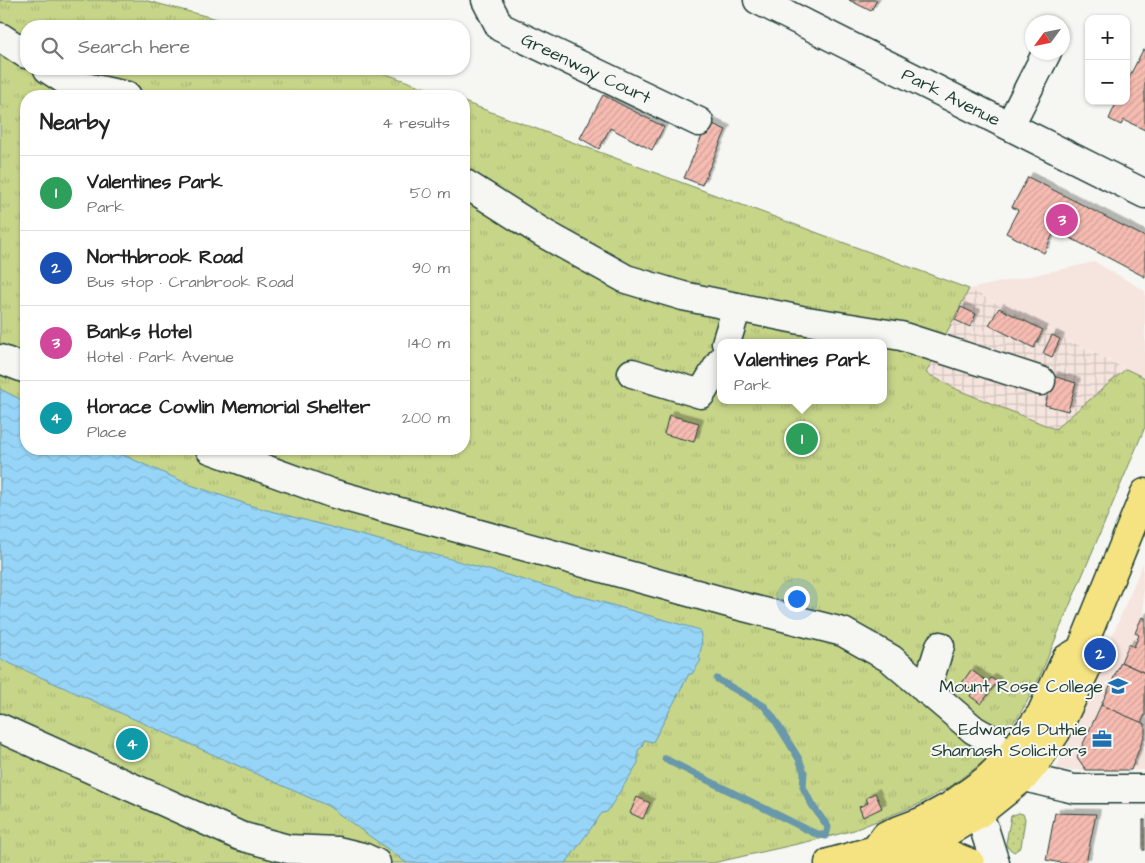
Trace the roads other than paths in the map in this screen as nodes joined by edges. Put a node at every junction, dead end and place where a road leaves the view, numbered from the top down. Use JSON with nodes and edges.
{"nodes":[{"id":1,"x":486,"y":0,"type":"edge"},
{"id":2,"x":758,"y":0,"type":"edge"},
{"id":3,"x":0,"y":37,"type":"edge"},
{"id":4,"x":20,"y":50,"type":"edge"},
{"id":5,"x":1043,"y":60,"type":"edge"},
{"id":6,"x":57,"y":75,"type":"edge"},
{"id":7,"x":99,"y":90,"type":"edge"},
{"id":8,"x":699,"y":122,"type":"dead end"},
{"id":9,"x":1010,"y":125,"type":"junction"},
{"id":10,"x":470,"y":187,"type":"edge"},
{"id":11,"x":1145,"y":194,"type":"edge"},
{"id":12,"x":737,"y":307,"type":"junction"},
{"id":13,"x":727,"y":339,"type":"edge"},
{"id":14,"x":0,"y":359,"type":"edge"},
{"id":15,"x":20,"y":367,"type":"edge"},
{"id":16,"x":717,"y":367,"type":"edge"},
{"id":17,"x":632,"y":373,"type":"dead end"},
{"id":18,"x":1041,"y":381,"type":"dead end"},
{"id":19,"x":226,"y":455,"type":"edge"},
{"id":20,"x":1145,"y":492,"type":"edge"},
{"id":21,"x":940,"y":646,"type":"dead end"},
{"id":22,"x":926,"y":690,"type":"junction"},
{"id":23,"x":0,"y":728,"type":"edge"},
{"id":24,"x":1016,"y":768,"type":"junction"},
{"id":25,"x":1145,"y":789,"type":"edge"},
{"id":26,"x":964,"y":810,"type":"junction"},
{"id":27,"x":906,"y":849,"type":"junction"},
{"id":28,"x":875,"y":850,"type":"junction"},
{"id":29,"x":376,"y":863,"type":"edge"},
{"id":30,"x":829,"y":863,"type":"edge"},
{"id":31,"x":970,"y":863,"type":"edge"},
{"id":32,"x":981,"y":863,"type":"edge"},
{"id":33,"x":995,"y":863,"type":"edge"}],
"edges":[{"from":1,"to":8,"type":"street","name":"Greenway Court"},
{"from":2,"to":9,"type":"street","name":"Park Avenue"},
{"from":3,"to":4,"type":"street"},
{"from":5,"to":9,"type":"street"},
{"from":6,"to":7,"type":"street"},
{"from":9,"to":11,"type":"street","name":"Park Avenue"},
{"from":10,"to":12,"type":"street"},
{"from":12,"to":13,"type":"street"},
{"from":12,"to":18,"type":"street"},
{"from":14,"to":15,"type":"street"},
{"from":16,"to":17,"type":"street"},
{"from":19,"to":22,"type":"street"},
{"from":20,"to":24,"type":"main road"},
{"from":21,"to":22,"type":"street"},
{"from":22,"to":24,"type":"street"},
{"from":23,"to":29,"type":"street"},
{"from":24,"to":25,"type":"street"},
{"from":24,"to":26,"type":"main road"},
{"from":26,"to":27,"type":"main road"},
{"from":26,"to":28,"type":"main road"},
{"from":26,"to":32,"type":"street"},
{"from":26,"to":33,"type":"street"},
{"from":27,"to":28,"type":"main road"},
{"from":27,"to":31,"type":"main road"},
{"from":28,"to":30,"type":"main road"}]}
